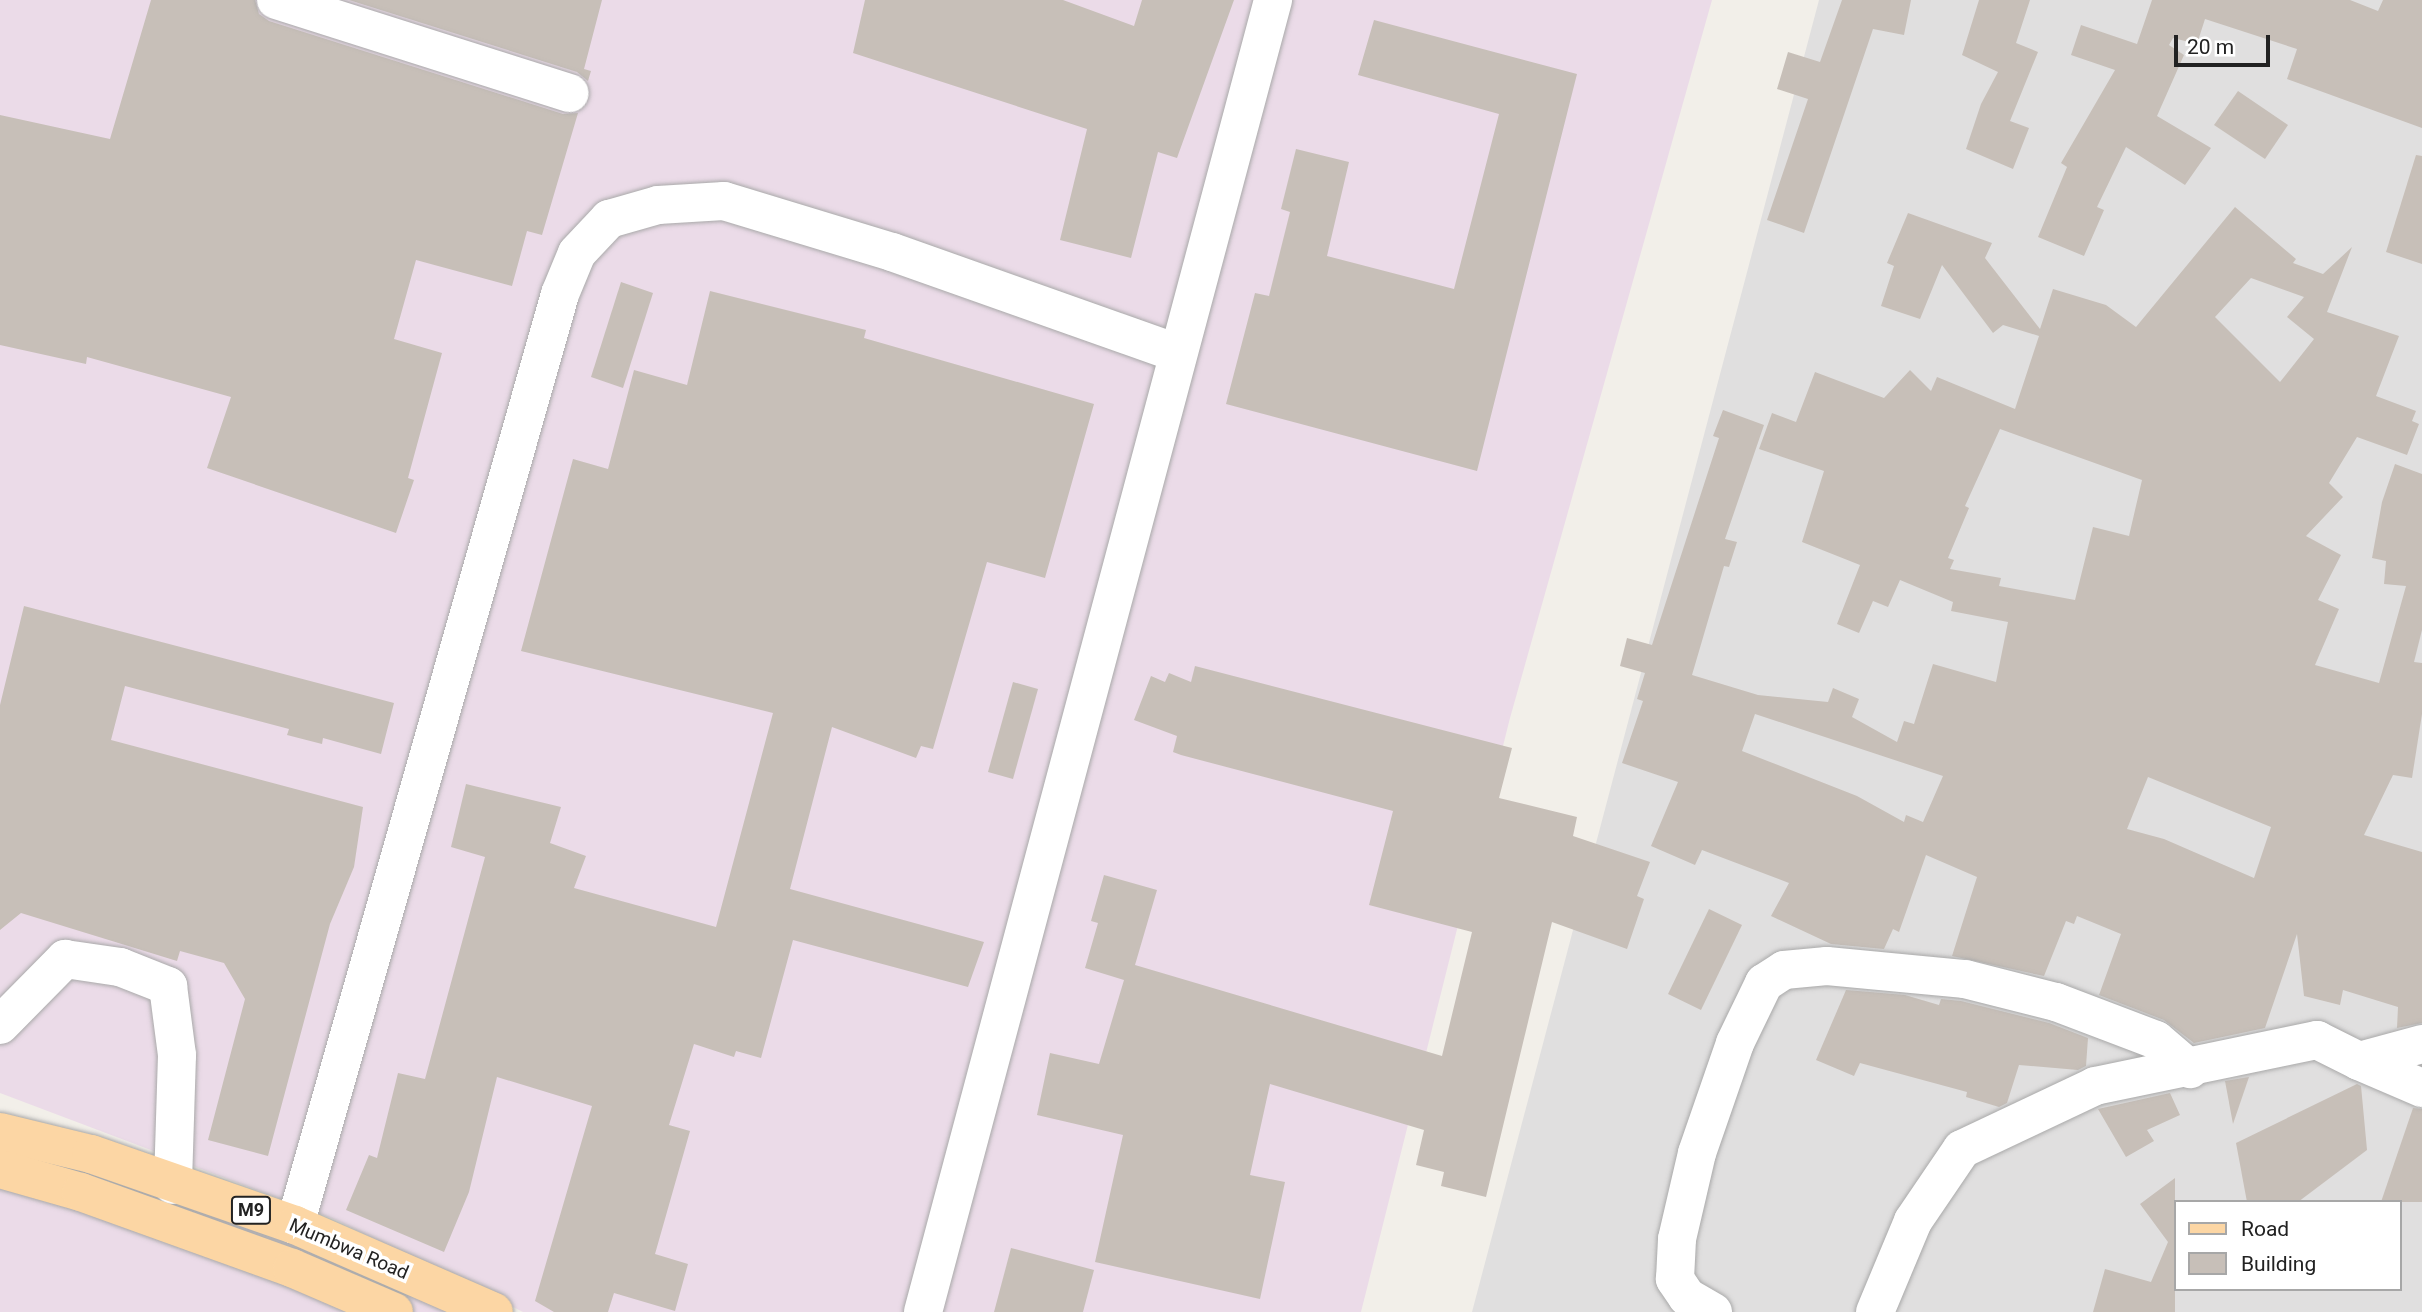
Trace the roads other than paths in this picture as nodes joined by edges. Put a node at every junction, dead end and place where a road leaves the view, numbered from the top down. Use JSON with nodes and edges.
{"nodes":[{"id":1,"x":276,"y":0,"type":"edge"},
{"id":2,"x":1273,"y":0,"type":"edge"},
{"id":3,"x":570,"y":93,"type":"dead end"},
{"id":4,"x":1177,"y":353,"type":"junction"},
{"id":5,"x":0,"y":1025,"type":"edge"},
{"id":6,"x":2422,"y":1044,"type":"edge"},
{"id":7,"x":2359,"y":1061,"type":"junction"},
{"id":8,"x":2190,"y":1069,"type":"junction"},
{"id":9,"x":2422,"y":1088,"type":"edge"},
{"id":10,"x":0,"y":1132,"type":"edge"},
{"id":11,"x":91,"y":1154,"type":"junction"},
{"id":12,"x":0,"y":1169,"type":"edge"},
{"id":13,"x":173,"y":1185,"type":"junction"},
{"id":14,"x":81,"y":1192,"type":"junction"},
{"id":15,"x":295,"y":1225,"type":"junction"},
{"id":16,"x":394,"y":1312,"type":"edge"},
{"id":17,"x":494,"y":1312,"type":"edge"},
{"id":18,"x":923,"y":1312,"type":"edge"},
{"id":19,"x":1713,"y":1312,"type":"edge"},
{"id":20,"x":1875,"y":1312,"type":"edge"}],
"edges":[{"from":1,"to":3,"type":"street"},
{"from":2,"to":4,"type":"street"},
{"from":4,"to":15,"type":"street"},
{"from":4,"to":18,"type":"street"},
{"from":5,"to":13,"type":"street"},
{"from":6,"to":7,"type":"street"},
{"from":7,"to":8,"type":"street"},
{"from":7,"to":9,"type":"street"},
{"from":8,"to":19,"type":"street"},
{"from":8,"to":20,"type":"street"},
{"from":10,"to":11,"type":"main road","name":"Mumbwa Road","number":"M9"},
{"from":11,"to":13,"type":"main road","name":"Mumbwa Road","number":"M9"},
{"from":11,"to":14,"type":"main road"},
{"from":12,"to":14,"type":"main road","name":"Mumbwa Road","number":"M9"},
{"from":13,"to":15,"type":"main road","name":"Mumbwa Road","number":"M9"},
{"from":14,"to":16,"type":"main road","name":"Mumbwa Road","number":"M9"},
{"from":15,"to":17,"type":"main road","name":"Mumbwa Road","number":"M9"}]}
